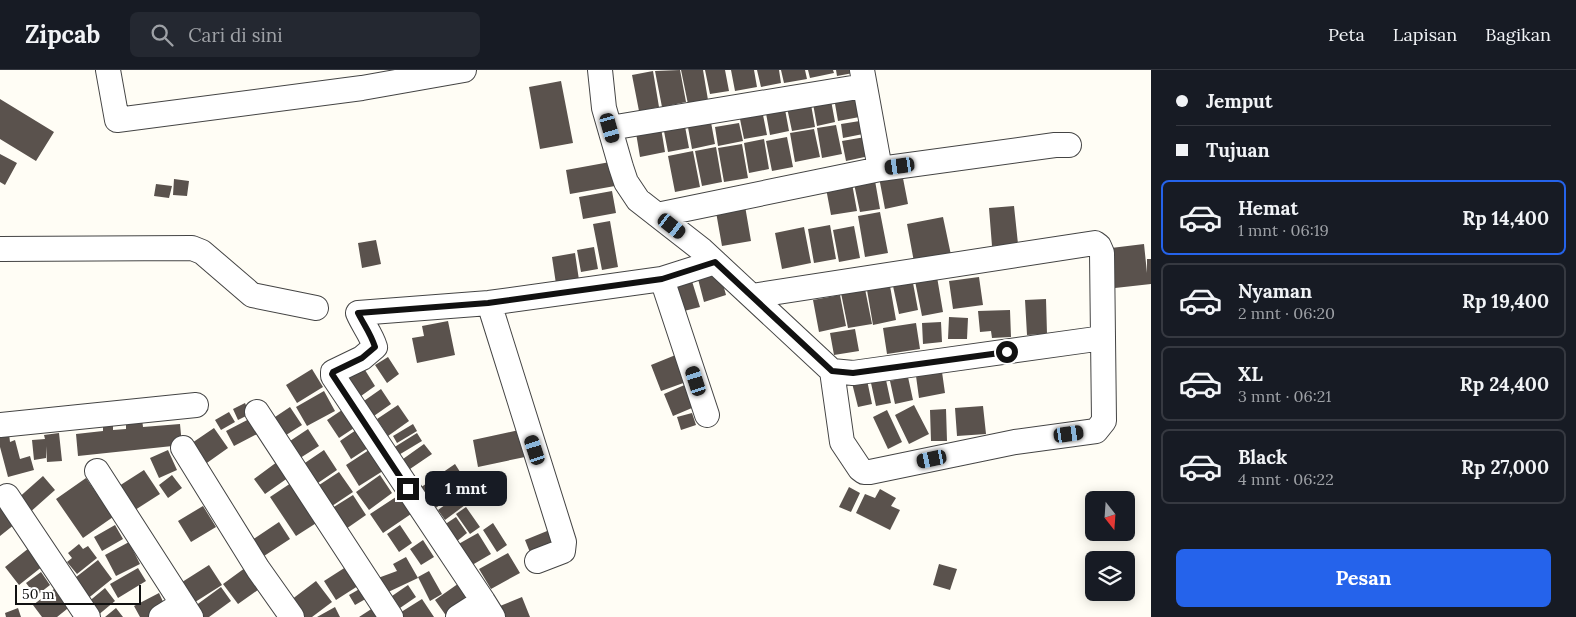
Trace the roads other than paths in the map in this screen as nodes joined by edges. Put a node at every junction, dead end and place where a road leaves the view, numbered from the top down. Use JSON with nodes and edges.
{"nodes":[{"id":1,"x":108,"y":70,"type":"edge"},
{"id":2,"x":464,"y":70,"type":"edge"},
{"id":3,"x":600,"y":70,"type":"edge"},
{"id":4,"x":863,"y":78,"type":"edge"},
{"id":5,"x":610,"y":128,"type":"junction"},
{"id":6,"x":1069,"y":145,"type":"dead end"},
{"id":7,"x":880,"y":169,"type":"junction"},
{"id":8,"x":657,"y":215,"type":"junction"},
{"id":9,"x":0,"y":249,"type":"edge"},
{"id":10,"x":715,"y":262,"type":"junction"},
{"id":11,"x":662,"y":279,"type":"junction"},
{"id":12,"x":752,"y":296,"type":"junction"},
{"id":13,"x":488,"y":303,"type":"junction"},
{"id":14,"x":316,"y":308,"type":"dead end"},
{"id":15,"x":1103,"y":338,"type":"junction"},
{"id":16,"x":832,"y":371,"type":"junction"},
{"id":17,"x":196,"y":405,"type":"dead end"},
{"id":18,"x":258,"y":412,"type":"dead end"},
{"id":19,"x":708,"y":414,"type":"dead end"},
{"id":20,"x":0,"y":424,"type":"edge"},
{"id":21,"x":183,"y":448,"type":"dead end"},
{"id":22,"x":98,"y":471,"type":"dead end"},
{"id":23,"x":7,"y":496,"type":"dead end"},
{"id":24,"x":537,"y":561,"type":"dead end"},
{"id":25,"x":488,"y":609,"type":"edge"},
{"id":26,"x":186,"y":610,"type":"edge"},
{"id":27,"x":88,"y":617,"type":"edge"},
{"id":28,"x":161,"y":617,"type":"edge"},
{"id":29,"x":292,"y":617,"type":"edge"},
{"id":30,"x":390,"y":617,"type":"edge"},
{"id":31,"x":458,"y":617,"type":"edge"}],
"edges":[{"from":1,"to":2,"type":"street"},
{"from":3,"to":5,"type":"street"},
{"from":4,"to":5,"type":"street"},
{"from":4,"to":7,"type":"street"},
{"from":5,"to":8,"type":"street"},
{"from":6,"to":7,"type":"street"},
{"from":7,"to":8,"type":"street"},
{"from":8,"to":10,"type":"street"},
{"from":9,"to":14,"type":"street"},
{"from":10,"to":11,"type":"street"},
{"from":10,"to":12,"type":"street"},
{"from":11,"to":13,"type":"street"},
{"from":11,"to":19,"type":"street"},
{"from":12,"to":15,"type":"street"},
{"from":12,"to":16,"type":"street"},
{"from":13,"to":24,"type":"street"},
{"from":13,"to":25,"type":"street"},
{"from":15,"to":16,"type":"street"},
{"from":15,"to":16,"type":"street"},
{"from":17,"to":20,"type":"street"},
{"from":18,"to":30,"type":"street"},
{"from":21,"to":29,"type":"street"},
{"from":22,"to":26,"type":"street"},
{"from":23,"to":27,"type":"street"},
{"from":25,"to":31,"type":"street"},
{"from":26,"to":28,"type":"street"}]}
